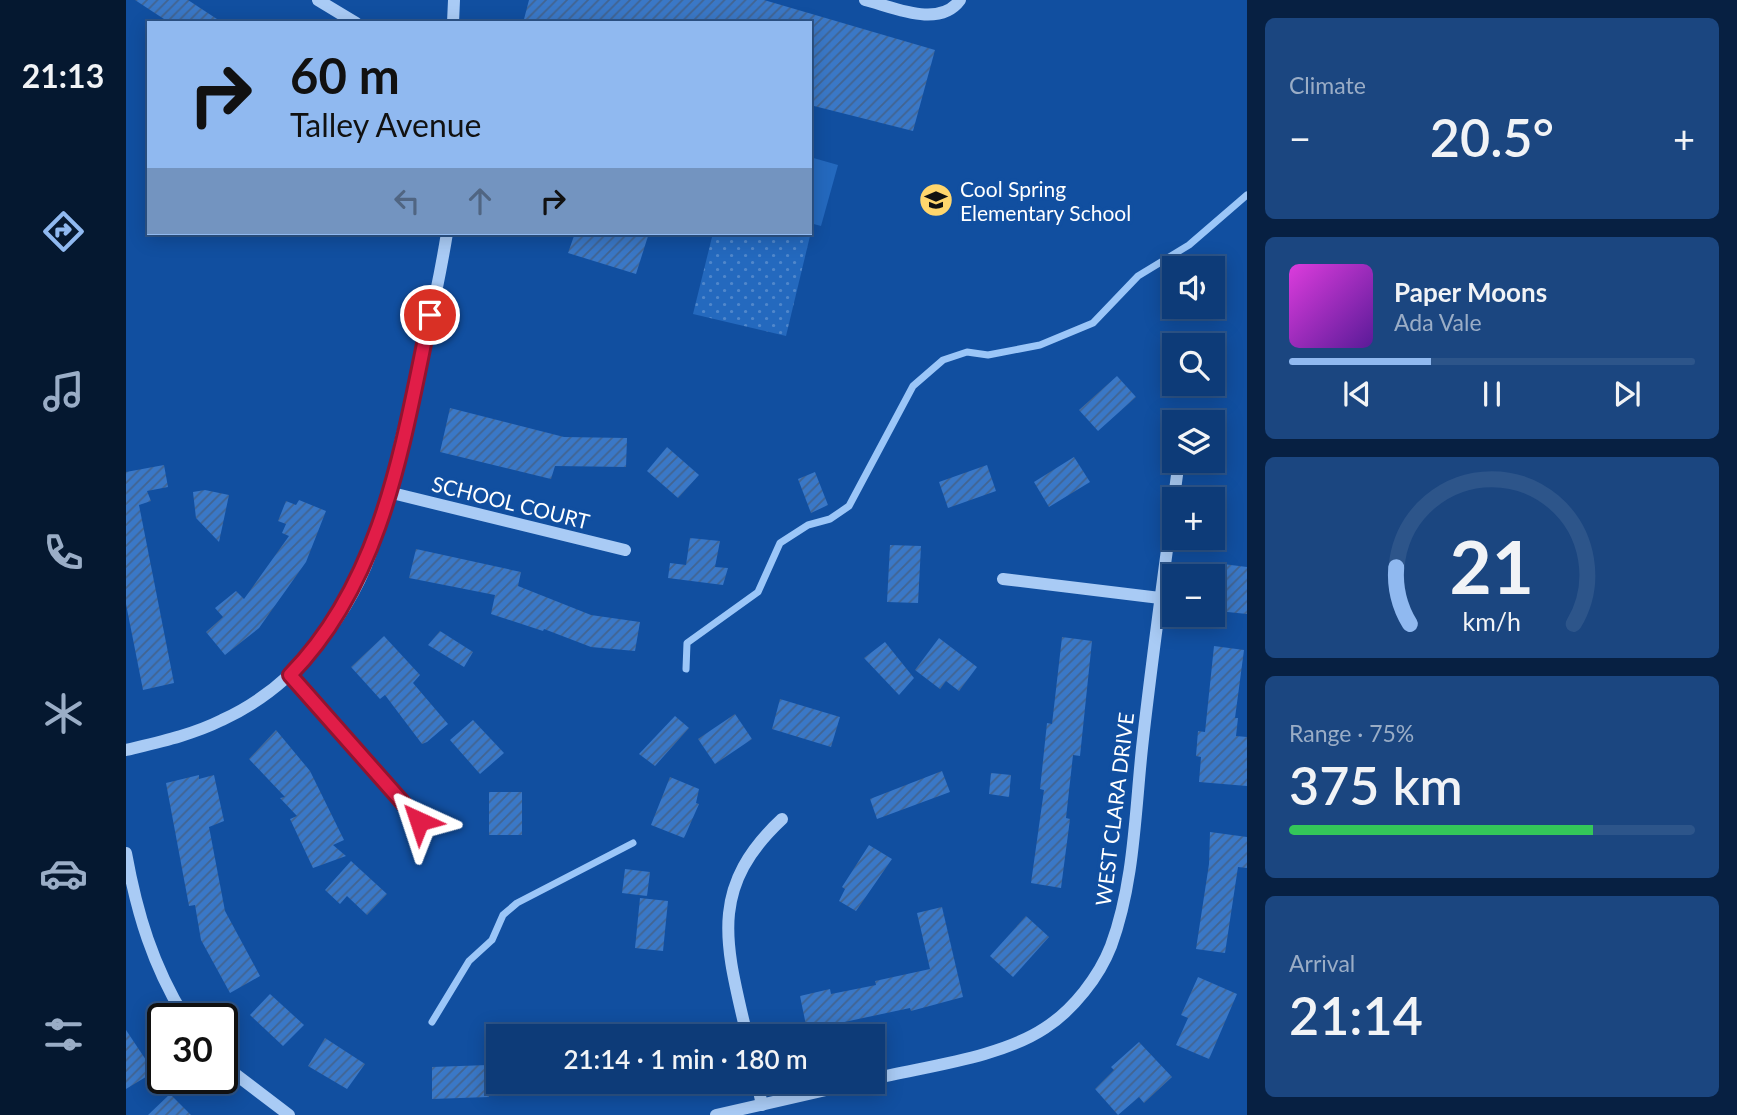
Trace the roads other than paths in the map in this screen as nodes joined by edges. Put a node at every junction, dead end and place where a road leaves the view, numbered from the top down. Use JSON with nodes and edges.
{"nodes":[{"id":1,"x":317,"y":0,"type":"edge"},
{"id":2,"x":454,"y":0,"type":"edge"},
{"id":3,"x":865,"y":0,"type":"edge"},
{"id":4,"x":960,"y":0,"type":"edge"},
{"id":5,"x":353,"y":21,"type":"edge"},
{"id":6,"x":453,"y":21,"type":"edge"},
{"id":7,"x":447,"y":235,"type":"edge"},
{"id":8,"x":1177,"y":475,"type":"dead end"},
{"id":9,"x":388,"y":492,"type":"junction"},
{"id":10,"x":625,"y":550,"type":"dead end"},
{"id":11,"x":1003,"y":579,"type":"dead end"},
{"id":12,"x":1160,"y":598,"type":"junction"},
{"id":13,"x":290,"y":675,"type":"junction"},
{"id":14,"x":126,"y":750,"type":"edge"},
{"id":15,"x":782,"y":819,"type":"dead end"},
{"id":16,"x":419,"y":821,"type":"dead end"},
{"id":17,"x":126,"y":853,"type":"edge"},
{"id":18,"x":176,"y":1003,"type":"edge"},
{"id":19,"x":744,"y":1024,"type":"edge"},
{"id":20,"x":238,"y":1076,"type":"edge"},
{"id":21,"x":885,"y":1076,"type":"edge"},
{"id":22,"x":760,"y":1094,"type":"edge"},
{"id":23,"x":809,"y":1094,"type":"edge"},
{"id":24,"x":762,"y":1105,"type":"junction"},
{"id":25,"x":289,"y":1115,"type":"edge"},
{"id":26,"x":716,"y":1115,"type":"edge"}],
"edges":[{"from":1,"to":5,"type":"street"},
{"from":2,"to":6,"type":"street"},
{"from":3,"to":4,"type":"street"},
{"from":7,"to":9,"type":"street"},
{"from":8,"to":12,"type":"street","name":"WEST CLARA DRIVE"},
{"from":9,"to":10,"type":"street","name":"SCHOOL COURT"},
{"from":9,"to":13,"type":"street"},
{"from":11,"to":12,"type":"street"},
{"from":12,"to":21,"type":"street","name":"WEST CLARA DRIVE"},
{"from":13,"to":14,"type":"street"},
{"from":13,"to":16,"type":"street"},
{"from":15,"to":19,"type":"street"},
{"from":17,"to":18,"type":"street"},
{"from":20,"to":25,"type":"street"},
{"from":22,"to":24,"type":"street"},
{"from":23,"to":24,"type":"street"},
{"from":24,"to":26,"type":"street"}]}
